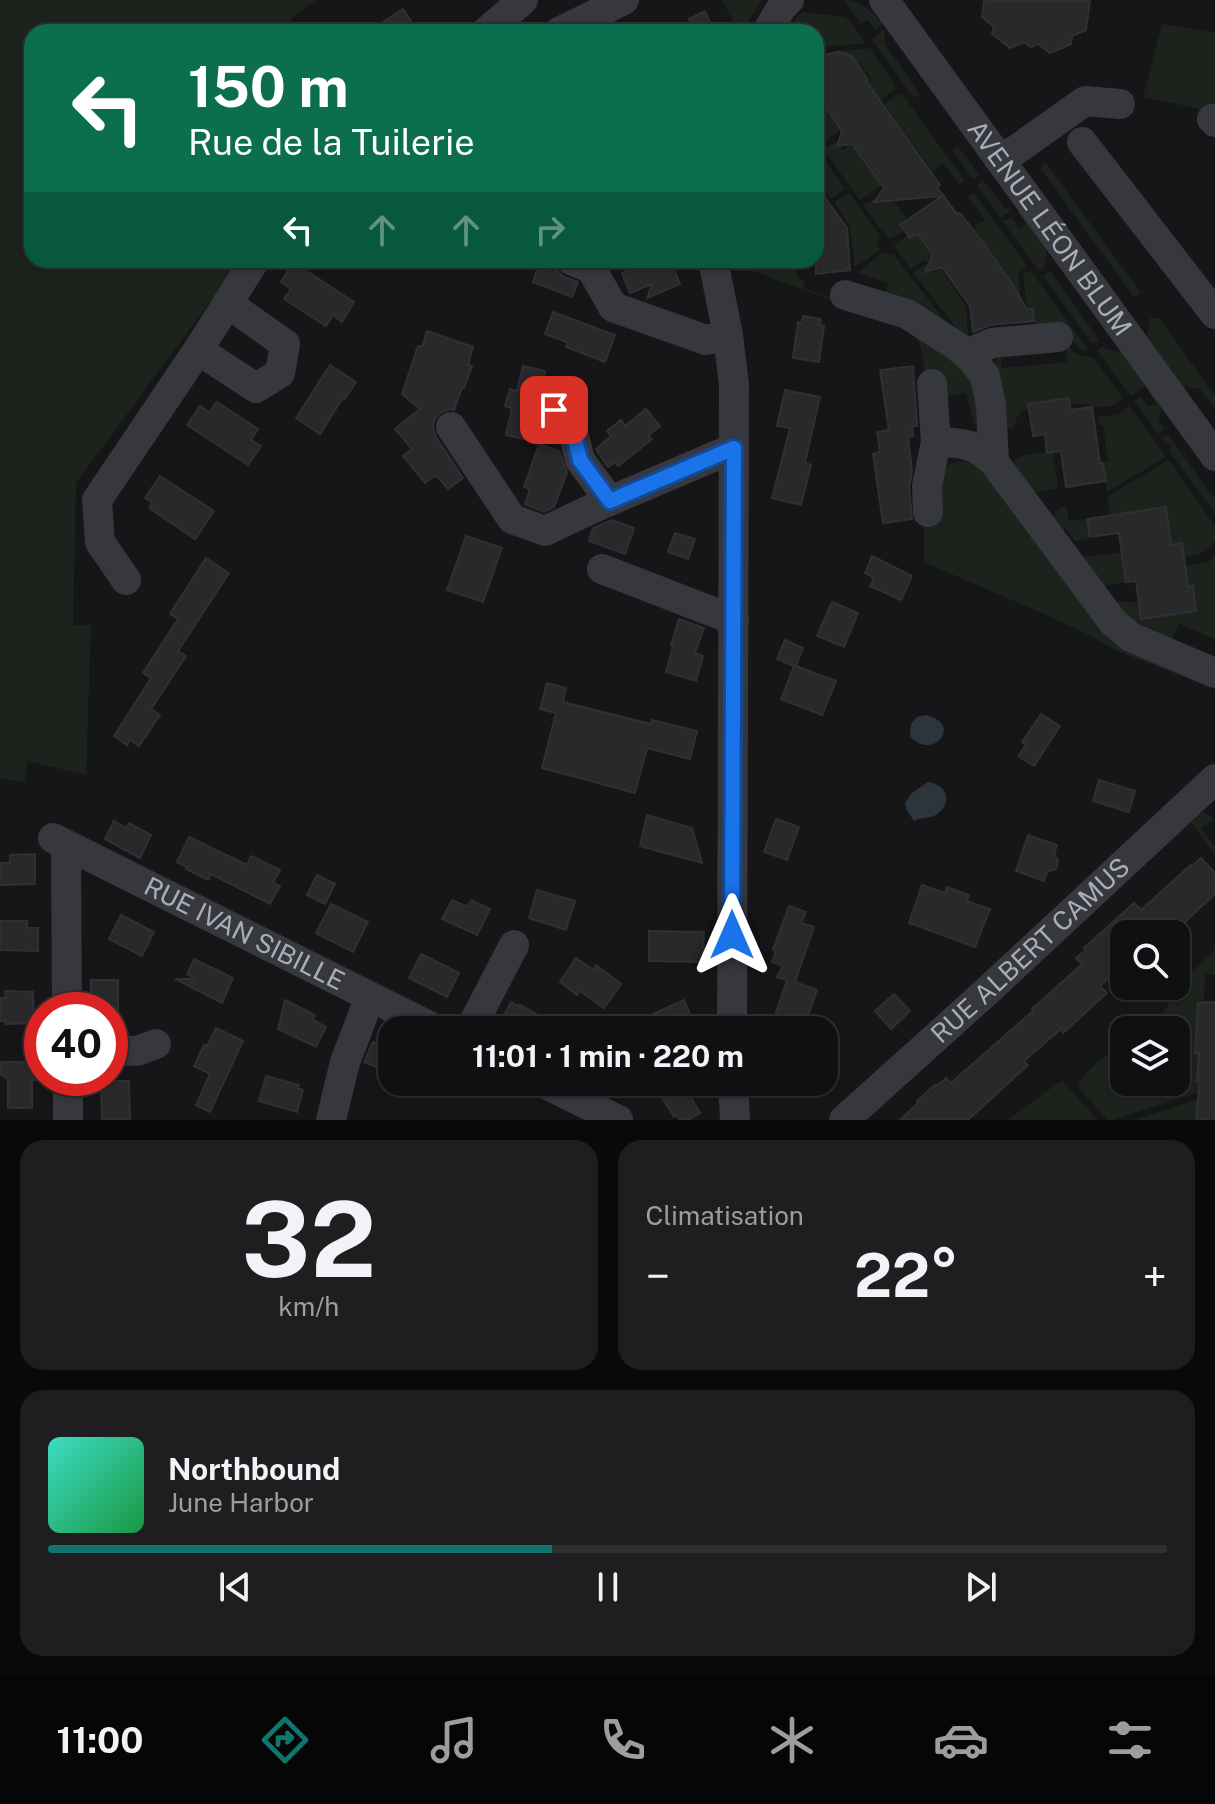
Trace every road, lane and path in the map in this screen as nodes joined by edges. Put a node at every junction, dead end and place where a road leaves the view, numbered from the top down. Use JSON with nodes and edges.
{"nodes":[{"id":1,"x":526,"y":0,"type":"edge"},
{"id":2,"x":624,"y":0,"type":"edge"},
{"id":3,"x":789,"y":0,"type":"edge"},
{"id":4,"x":884,"y":0,"type":"edge"},
{"id":5,"x":581,"y":9,"type":"edge"},
{"id":6,"x":496,"y":24,"type":"edge"},
{"id":7,"x":550,"y":24,"type":"edge"},
{"id":8,"x":566,"y":24,"type":"edge"},
{"id":9,"x":772,"y":24,"type":"edge"},
{"id":10,"x":1120,"y":104,"type":"dead end"},
{"id":11,"x":1082,"y":142,"type":"dead end"},
{"id":12,"x":998,"y":158,"type":"junction"},
{"id":13,"x":250,"y":268,"type":"edge"},
{"id":14,"x":591,"y":268,"type":"edge"},
{"id":15,"x":715,"y":268,"type":"edge"},
{"id":16,"x":845,"y":295,"type":"dead end"},
{"id":17,"x":227,"y":303,"type":"junction"},
{"id":18,"x":1215,"y":314,"type":"edge"},
{"id":19,"x":728,"y":335,"type":"junction"},
{"id":20,"x":1058,"y":337,"type":"dead end"},
{"id":21,"x":198,"y":350,"type":"junction"},
{"id":22,"x":967,"y":354,"type":"junction"},
{"id":23,"x":932,"y":384,"type":"dead end"},
{"id":24,"x":554,"y":410,"type":"dead end"},
{"id":25,"x":451,"y":427,"type":"dead end"},
{"id":26,"x":936,"y":442,"type":"junction"},
{"id":27,"x":734,"y":448,"type":"junction"},
{"id":28,"x":1215,"y":456,"type":"edge"},
{"id":29,"x":994,"y":462,"type":"junction"},
{"id":30,"x":610,"y":501,"type":"junction"},
{"id":31,"x":928,"y":512,"type":"dead end"},
{"id":32,"x":602,"y":569,"type":"dead end"},
{"id":33,"x":126,"y":580,"type":"dead end"},
{"id":34,"x":734,"y":620,"type":"junction"},
{"id":35,"x":1215,"y":673,"type":"edge"},
{"id":36,"x":1210,"y":795,"type":"edge"},
{"id":37,"x":514,"y":945,"type":"dead end"},
{"id":38,"x":66,"y":992,"type":"edge"},
{"id":39,"x":370,"y":997,"type":"junction"},
{"id":40,"x":409,"y":1016,"type":"edge"},
{"id":41,"x":477,"y":1016,"type":"edge"},
{"id":42,"x":732,"y":1016,"type":"edge"},
{"id":43,"x":156,"y":1044,"type":"dead end"},
{"id":44,"x":128,"y":1051,"type":"edge"},
{"id":45,"x":68,"y":1096,"type":"edge"},
{"id":46,"x":570,"y":1096,"type":"edge"},
{"id":47,"x":734,"y":1096,"type":"edge"},
{"id":48,"x":68,"y":1120,"type":"edge"},
{"id":49,"x":331,"y":1120,"type":"edge"},
{"id":50,"x":618,"y":1120,"type":"edge"},
{"id":51,"x":735,"y":1120,"type":"edge"},
{"id":52,"x":844,"y":1120,"type":"edge"}],
"edges":[{"from":1,"to":6,"type":"street"},
{"from":1,"to":7,"type":"street"},
{"from":2,"to":5,"type":"street"},
{"from":3,"to":9,"type":"street"},
{"from":4,"to":12,"type":"street","name":"AVENUE LÉON BLUM"},
{"from":5,"to":8,"type":"street"},
{"from":10,"to":12,"type":"street"},
{"from":11,"to":18,"type":"street"},
{"from":12,"to":28,"type":"street","name":"AVENUE LÉON BLUM"},
{"from":13,"to":17,"type":"street"},
{"from":14,"to":19,"type":"street"},
{"from":15,"to":19,"type":"street"},
{"from":16,"to":22,"type":"street"},
{"from":17,"to":21,"type":"street"},
{"from":17,"to":21,"type":"street"},
{"from":19,"to":27,"type":"street"},
{"from":20,"to":22,"type":"street"},
{"from":21,"to":33,"type":"street"},
{"from":22,"to":29,"type":"street"},
{"from":23,"to":26,"type":"street"},
{"from":24,"to":30,"type":"street"},
{"from":25,"to":30,"type":"street"},
{"from":26,"to":29,"type":"street"},
{"from":26,"to":31,"type":"street"},
{"from":27,"to":30,"type":"street"},
{"from":27,"to":34,"type":"street"},
{"from":29,"to":35,"type":"street"},
{"from":32,"to":34,"type":"street"},
{"from":34,"to":42,"type":"street"},
{"from":36,"to":52,"type":"street","name":"RUE ALBERT CAMUS"},
{"from":37,"to":41,"type":"street"},
{"from":38,"to":39,"type":"street","name":"RUE IVAN SIBILLE"},
{"from":39,"to":40,"type":"street","name":"RUE IVAN SIBILLE"},
{"from":39,"to":49,"type":"street"},
{"from":43,"to":44,"type":"street"},
{"from":45,"to":48,"type":"street"},
{"from":46,"to":50,"type":"street"},
{"from":47,"to":51,"type":"street"}]}
